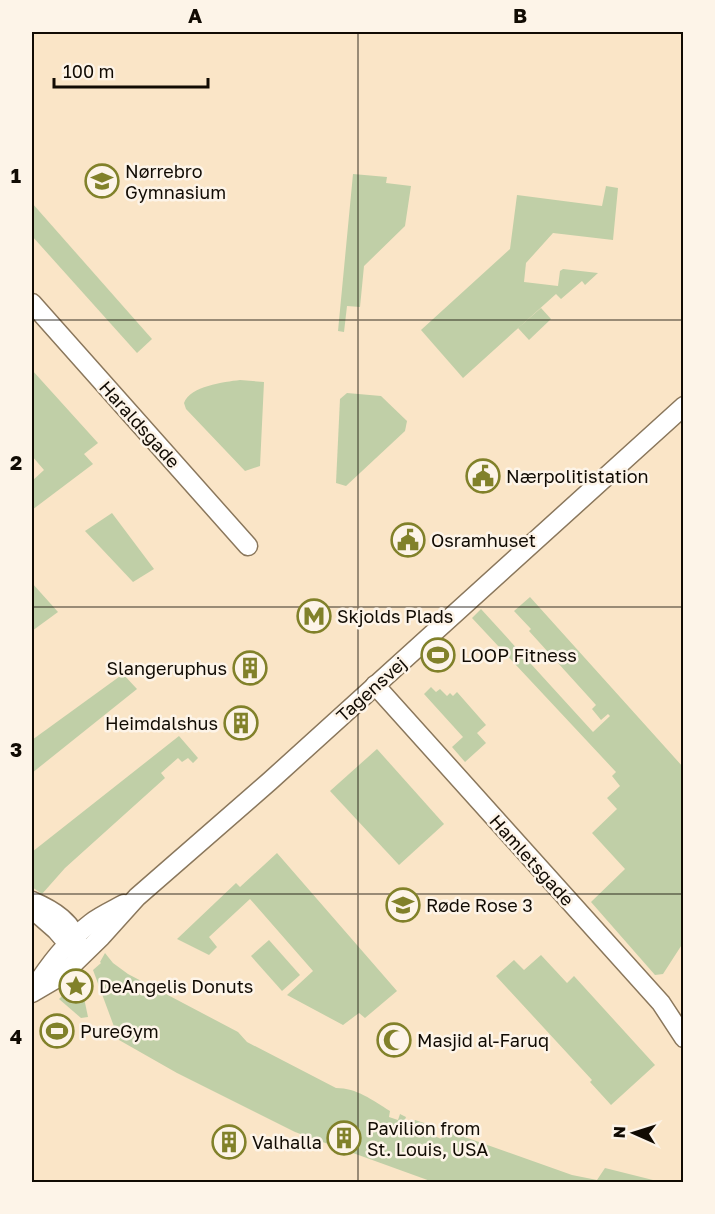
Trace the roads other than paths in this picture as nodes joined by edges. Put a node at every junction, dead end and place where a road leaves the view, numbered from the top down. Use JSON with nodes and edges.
{"nodes":[{"id":1,"x":32,"y":303,"type":"edge"},
{"id":2,"x":684,"y":406,"type":"edge"},
{"id":3,"x":248,"y":546,"type":"dead end"},
{"id":4,"x":375,"y":685,"type":"junction"},
{"id":5,"x":32,"y":901,"type":"edge"},
{"id":6,"x":32,"y":909,"type":"edge"},
{"id":7,"x":75,"y":946,"type":"junction"},
{"id":8,"x":32,"y":993,"type":"edge"},
{"id":9,"x":684,"y":1038,"type":"edge"}],
"edges":[{"from":1,"to":3,"type":"street","name":"Haraldsgade"},
{"from":2,"to":4,"type":"street","name":"Tagensvej"},
{"from":4,"to":7,"type":"street","name":"Tagensvej"},
{"from":4,"to":9,"type":"street","name":"Hamletsgade"},
{"from":5,"to":7,"type":"street"},
{"from":6,"to":7,"type":"street"},
{"from":7,"to":8,"type":"street","name":"Tagensvej"}]}
